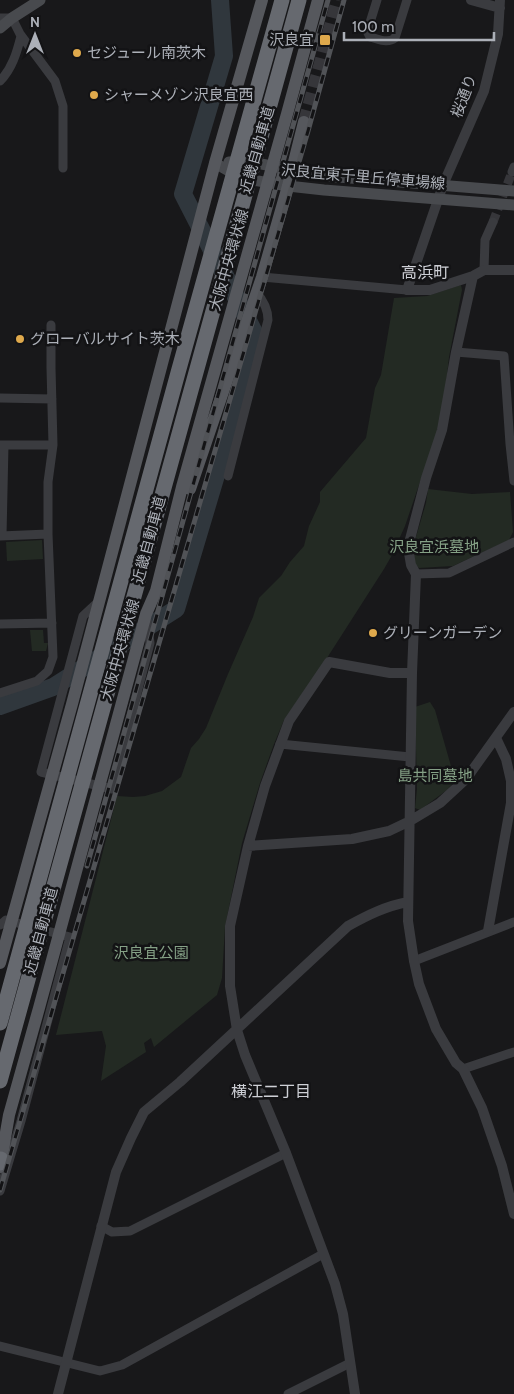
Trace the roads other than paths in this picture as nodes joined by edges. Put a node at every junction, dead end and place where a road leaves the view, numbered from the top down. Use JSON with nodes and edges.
{"nodes":[{"id":1,"x":39,"y":0,"type":"edge"},
{"id":2,"x":262,"y":0,"type":"edge"},
{"id":3,"x":282,"y":0,"type":"edge"},
{"id":4,"x":298,"y":0,"type":"edge"},
{"id":5,"x":318,"y":0,"type":"edge"},
{"id":6,"x":377,"y":0,"type":"edge"},
{"id":7,"x":407,"y":0,"type":"edge"},
{"id":8,"x":471,"y":0,"type":"edge"},
{"id":9,"x":500,"y":4,"type":"edge"},
{"id":10,"x":0,"y":18,"type":"edge"},
{"id":11,"x":12,"y":18,"type":"junction"},
{"id":12,"x":0,"y":28,"type":"edge"},
{"id":13,"x":21,"y":36,"type":"junction"},
{"id":14,"x":0,"y":81,"type":"edge"},
{"id":15,"x":304,"y":122,"type":"tunnel mouth"},
{"id":16,"x":215,"y":163,"type":"junction"},
{"id":17,"x":63,"y":168,"type":"dead end"},
{"id":18,"x":292,"y":170,"type":"junction"},
{"id":19,"x":443,"y":185,"type":"junction"},
{"id":20,"x":288,"y":186,"type":"junction"},
{"id":21,"x":514,"y":191,"type":"edge"},
{"id":22,"x":438,"y":198,"type":"junction"},
{"id":23,"x":514,"y":205,"type":"edge"},
{"id":24,"x":493,"y":222,"type":"tunnel mouth"},
{"id":25,"x":484,"y":270,"type":"junction"},
{"id":26,"x":514,"y":270,"type":"edge"},
{"id":27,"x":472,"y":276,"type":"junction"},
{"id":28,"x":262,"y":277,"type":"junction"},
{"id":29,"x":407,"y":290,"type":"junction"},
{"id":30,"x":256,"y":292,"type":"junction"},
{"id":31,"x":51,"y":326,"type":"dead end"},
{"id":32,"x":456,"y":352,"type":"junction"},
{"id":33,"x":510,"y":383,"type":"edge"},
{"id":34,"x":0,"y":398,"type":"edge"},
{"id":35,"x":52,"y":399,"type":"junction"},
{"id":36,"x":512,"y":444,"type":"edge"},
{"id":37,"x":2,"y":445,"type":"edge"},
{"id":38,"x":53,"y":445,"type":"junction"},
{"id":39,"x":228,"y":476,"type":"dead end"},
{"id":40,"x":514,"y":481,"type":"edge"},
{"id":41,"x":48,"y":534,"type":"junction"},
{"id":42,"x":1,"y":536,"type":"edge"},
{"id":43,"x":514,"y":542,"type":"edge"},
{"id":44,"x":416,"y":574,"type":"junction"},
{"id":45,"x":156,"y":590,"type":"junction"},
{"id":46,"x":99,"y":602,"type":"junction"},
{"id":47,"x":146,"y":614,"type":"junction"},
{"id":48,"x":52,"y":623,"type":"junction"},
{"id":49,"x":0,"y":624,"type":"edge"},
{"id":50,"x":412,"y":673,"type":"junction"},
{"id":51,"x":0,"y":693,"type":"edge"},
{"id":52,"x":514,"y":712,"type":"edge"},
{"id":53,"x":496,"y":738,"type":"junction"},
{"id":54,"x":280,"y":744,"type":"junction"},
{"id":55,"x":410,"y":758,"type":"junction"},
{"id":56,"x":410,"y":821,"type":"junction"},
{"id":57,"x":248,"y":846,"type":"junction"},
{"id":58,"x":408,"y":902,"type":"junction"},
{"id":59,"x":514,"y":922,"type":"edge"},
{"id":60,"x":0,"y":925,"type":"edge"},
{"id":61,"x":488,"y":931,"type":"junction"},
{"id":62,"x":414,"y":961,"type":"junction"},
{"id":63,"x":0,"y":963,"type":"edge"},
{"id":64,"x":0,"y":1023,"type":"edge"},
{"id":65,"x":237,"y":1030,"type":"junction"},
{"id":66,"x":514,"y":1052,"type":"edge"},
{"id":67,"x":463,"y":1069,"type":"junction"},
{"id":68,"x":0,"y":1081,"type":"edge"},
{"id":69,"x":286,"y":1153,"type":"junction"},
{"id":70,"x":0,"y":1163,"type":"edge"},
{"id":71,"x":0,"y":1192,"type":"edge"},
{"id":72,"x":514,"y":1214,"type":"edge"},
{"id":73,"x":101,"y":1226,"type":"junction"},
{"id":74,"x":323,"y":1254,"type":"junction"},
{"id":75,"x":0,"y":1346,"type":"edge"},
{"id":76,"x":66,"y":1362,"type":"junction"},
{"id":77,"x":350,"y":1363,"type":"junction"},
{"id":78,"x":58,"y":1394,"type":"edge"},
{"id":79,"x":288,"y":1394,"type":"edge"},
{"id":80,"x":355,"y":1394,"type":"edge"}],
"edges":[{"from":1,"to":11,"type":"main road"},
{"from":2,"to":16,"type":"main road"},
{"from":3,"to":64,"type":"highway","name":"近畿自動車道"},
{"from":4,"to":68,"type":"highway","name":"近畿自動車道"},
{"from":5,"to":45,"type":"main road","name":"大阪中央環状線"},
{"from":6,"to":7,"type":"street"},
{"from":8,"to":9,"type":"street"},
{"from":9,"to":19,"type":"street","name":"桜通り"},
{"from":10,"to":11,"type":"street"},
{"from":11,"to":12,"type":"main road"},
{"from":11,"to":13,"type":"street"},
{"from":13,"to":14,"type":"street"},
{"from":13,"to":17,"type":"street"},
{"from":15,"to":18,"type":"main road"},
{"from":16,"to":18,"type":"main road","name":"沢良宜東千里丘停車場線"},
{"from":16,"to":20,"type":"main road","name":"沢良宜東千里丘停車場線"},
{"from":16,"to":46,"type":"main road"},
{"from":18,"to":19,"type":"main road","name":"沢良宜東千里丘停車場線"},
{"from":18,"to":20,"type":"main road"},
{"from":19,"to":21,"type":"main road","name":"沢良宜東千里丘停車場線"},
{"from":19,"to":22,"type":"street","name":"桜通り"},
{"from":20,"to":22,"type":"main road","name":"沢良宜東千里丘停車場線"},
{"from":20,"to":28,"type":"main road"},
{"from":22,"to":23,"type":"main road","name":"沢良宜東千里丘停車場線"},
{"from":22,"to":29,"type":"street","name":"桜通り"},
{"from":24,"to":25,"type":"street"},
{"from":25,"to":26,"type":"street"},
{"from":25,"to":27,"type":"street"},
{"from":27,"to":29,"type":"street"},
{"from":27,"to":32,"type":"street"},
{"from":28,"to":29,"type":"street"},
{"from":28,"to":30,"type":"main road"},
{"from":30,"to":39,"type":"street"},
{"from":30,"to":45,"type":"main road"},
{"from":31,"to":35,"type":"street"},
{"from":32,"to":33,"type":"street"},
{"from":32,"to":44,"type":"street"},
{"from":33,"to":36,"type":"street"},
{"from":34,"to":35,"type":"street"},
{"from":35,"to":38,"type":"street"},
{"from":36,"to":40,"type":"street"},
{"from":37,"to":38,"type":"street"},
{"from":37,"to":42,"type":"street"},
{"from":38,"to":41,"type":"street"},
{"from":41,"to":42,"type":"street"},
{"from":41,"to":48,"type":"street"},
{"from":43,"to":44,"type":"street"},
{"from":44,"to":50,"type":"street"},
{"from":45,"to":47,"type":"main road","name":"大阪中央環状線"},
{"from":46,"to":47,"type":"street"},
{"from":46,"to":63,"type":"main road"},
{"from":47,"to":70,"type":"main road","name":"大阪中央環状線"},
{"from":48,"to":49,"type":"street"},
{"from":48,"to":51,"type":"street"},
{"from":50,"to":54,"type":"street"},
{"from":50,"to":55,"type":"street"},
{"from":52,"to":53,"type":"street"},
{"from":53,"to":56,"type":"street"},
{"from":53,"to":61,"type":"street"},
{"from":54,"to":55,"type":"street"},
{"from":54,"to":57,"type":"street"},
{"from":55,"to":56,"type":"street"},
{"from":56,"to":57,"type":"street"},
{"from":56,"to":58,"type":"street"},
{"from":57,"to":65,"type":"street"},
{"from":58,"to":62,"type":"street"},
{"from":58,"to":65,"type":"street"},
{"from":59,"to":61,"type":"street"},
{"from":60,"to":71,"type":"street"},
{"from":61,"to":62,"type":"street"},
{"from":62,"to":67,"type":"street"},
{"from":65,"to":69,"type":"street"},
{"from":65,"to":73,"type":"street"},
{"from":66,"to":67,"type":"street"},
{"from":67,"to":72,"type":"street"},
{"from":69,"to":73,"type":"street"},
{"from":69,"to":74,"type":"street"},
{"from":73,"to":76,"type":"street"},
{"from":74,"to":76,"type":"street"},
{"from":74,"to":77,"type":"street"},
{"from":75,"to":76,"type":"street"},
{"from":76,"to":78,"type":"street"},
{"from":77,"to":79,"type":"street"},
{"from":77,"to":80,"type":"street"}]}
